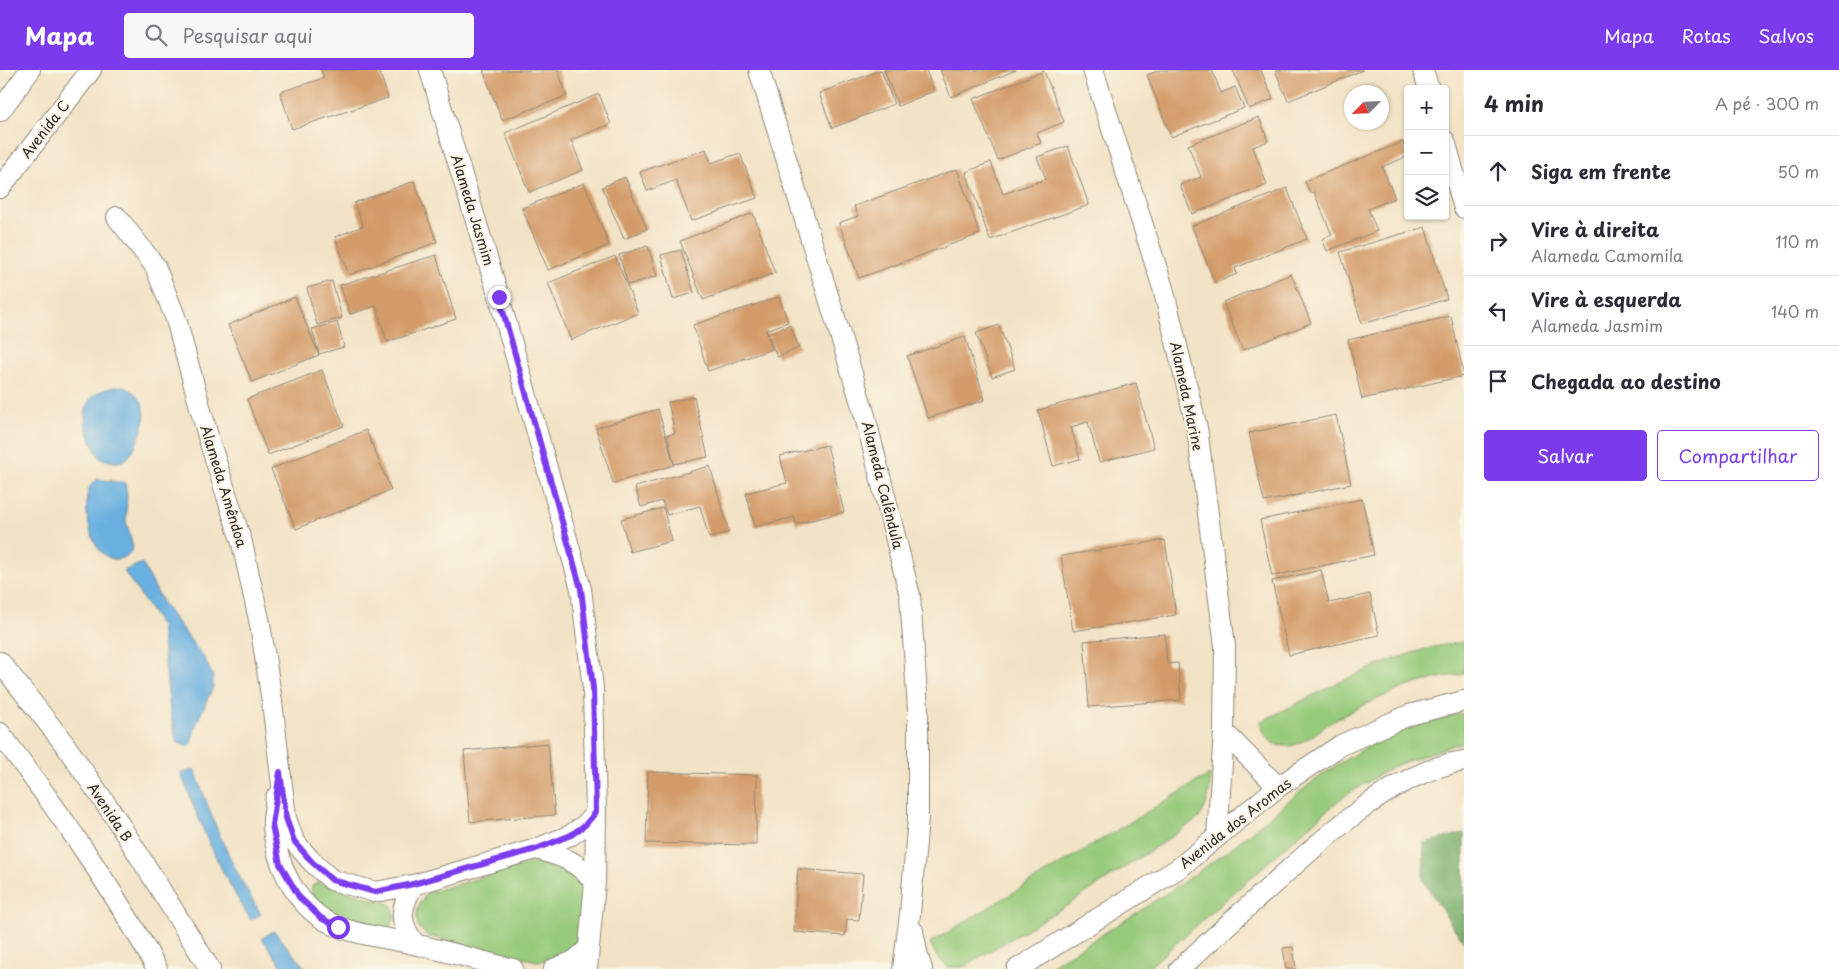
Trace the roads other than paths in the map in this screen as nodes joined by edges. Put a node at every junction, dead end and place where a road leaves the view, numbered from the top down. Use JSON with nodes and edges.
{"nodes":[{"id":1,"x":30,"y":70,"type":"edge"},
{"id":2,"x":91,"y":70,"type":"edge"},
{"id":3,"x":430,"y":70,"type":"edge"},
{"id":4,"x":759,"y":70,"type":"edge"},
{"id":5,"x":1093,"y":70,"type":"edge"},
{"id":6,"x":1423,"y":70,"type":"edge"},
{"id":7,"x":1428,"y":85,"type":"edge"},
{"id":8,"x":0,"y":111,"type":"edge"},
{"id":9,"x":1449,"y":155,"type":"edge"},
{"id":10,"x":0,"y":188,"type":"edge"},
{"id":11,"x":1464,"y":208,"type":"edge"},
{"id":12,"x":117,"y":217,"type":"dead end"},
{"id":13,"x":0,"y":662,"type":"edge"},
{"id":14,"x":1464,"y":701,"type":"edge"},
{"id":15,"x":1224,"y":732,"type":"junction"},
{"id":16,"x":0,"y":733,"type":"edge"},
{"id":17,"x":1464,"y":761,"type":"edge"},
{"id":18,"x":280,"y":772,"type":"junction"},
{"id":19,"x":1278,"y":787,"type":"junction"},
{"id":20,"x":596,"y":812,"type":"junction"},
{"id":21,"x":1217,"y":837,"type":"junction"},
{"id":22,"x":536,"y":849,"type":"junction"},
{"id":23,"x":595,"y":882,"type":"junction"},
{"id":24,"x":413,"y":884,"type":"junction"},
{"id":25,"x":910,"y":914,"type":"junction"},
{"id":26,"x":415,"y":944,"type":"junction"},
{"id":27,"x":587,"y":959,"type":"edge"},
{"id":28,"x":157,"y":969,"type":"edge"},
{"id":29,"x":210,"y":969,"type":"edge"},
{"id":30,"x":513,"y":969,"type":"edge"},
{"id":31,"x":554,"y":969,"type":"edge"},
{"id":32,"x":903,"y":969,"type":"edge"},
{"id":33,"x":922,"y":969,"type":"edge"},
{"id":34,"x":1017,"y":969,"type":"edge"},
{"id":35,"x":1180,"y":969,"type":"edge"}],
"edges":[{"from":1,"to":8,"type":"street"},
{"from":2,"to":10,"type":"street","name":"Avenida C"},
{"from":3,"to":20,"type":"street","name":"Alameda Jasmim"},
{"from":4,"to":25,"type":"street","name":"Alameda Calêndula"},
{"from":5,"to":15,"type":"street","name":"Alameda Marine"},
{"from":6,"to":7,"type":"street"},
{"from":9,"to":11,"type":"street"},
{"from":12,"to":18,"type":"street","name":"Alameda Amêndoa"},
{"from":13,"to":29,"type":"street","name":"Avenida B"},
{"from":14,"to":19,"type":"street","name":"Avenida dos Aromas"},
{"from":15,"to":19,"type":"street"},
{"from":15,"to":21,"type":"street","name":"Alameda Marine"},
{"from":16,"to":28,"type":"street"},
{"from":17,"to":35,"type":"street"},
{"from":18,"to":24,"type":"street"},
{"from":18,"to":26,"type":"street"},
{"from":19,"to":21,"type":"street","name":"Avenida dos Aromas"},
{"from":20,"to":22,"type":"street"},
{"from":20,"to":23,"type":"street","name":"Alameda Jasmim"},
{"from":21,"to":34,"type":"street","name":"Avenida dos Aromas"},
{"from":22,"to":23,"type":"street"},
{"from":22,"to":24,"type":"street"},
{"from":23,"to":27,"type":"street","name":"Alameda Jasmim"},
{"from":24,"to":26,"type":"street"},
{"from":25,"to":32,"type":"street","name":"Alameda Calêndula"},
{"from":25,"to":33,"type":"street","name":"Alameda Calêndula"},
{"from":26,"to":30,"type":"street"},
{"from":27,"to":31,"type":"street"}]}
